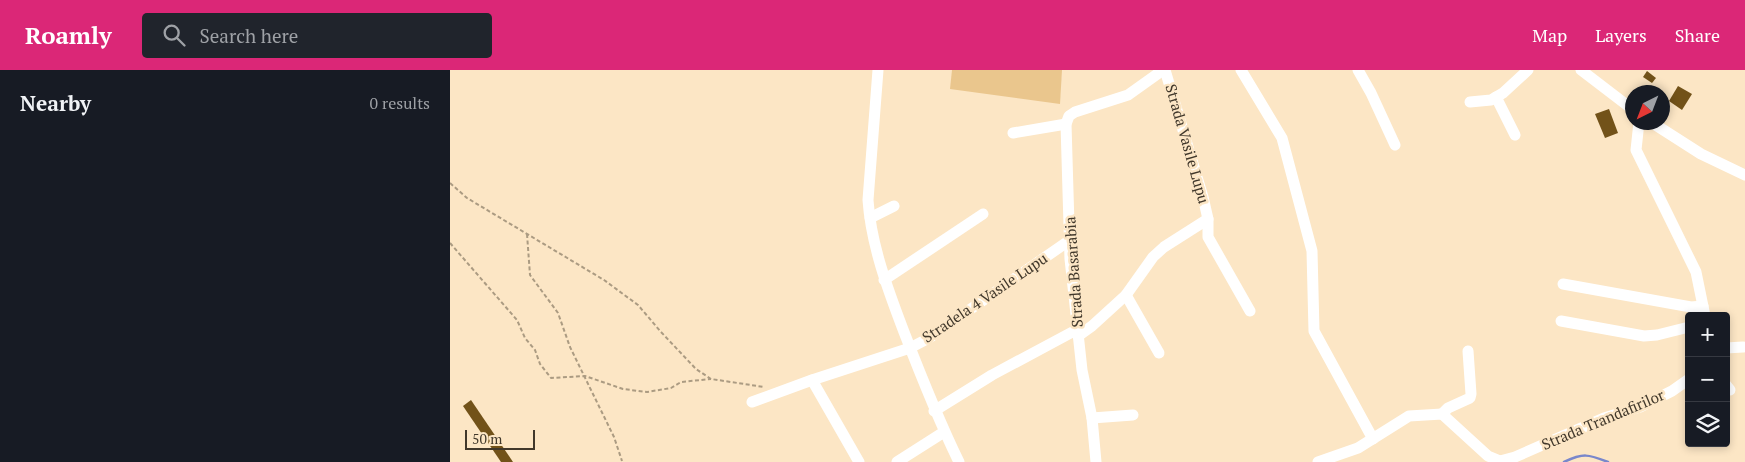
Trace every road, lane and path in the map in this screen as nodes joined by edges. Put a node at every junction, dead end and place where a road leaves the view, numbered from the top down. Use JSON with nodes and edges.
{"nodes":[{"id":1,"x":878,"y":70,"type":"edge"},
{"id":2,"x":1164,"y":70,"type":"edge"},
{"id":3,"x":1241,"y":70,"type":"edge"},
{"id":4,"x":1358,"y":70,"type":"edge"},
{"id":5,"x":1528,"y":70,"type":"edge"},
{"id":6,"x":1580,"y":70,"type":"edge"},
{"id":7,"x":1496,"y":97,"type":"junction"},
{"id":8,"x":1470,"y":102,"type":"dead end"},
{"id":9,"x":1625,"y":104,"type":"edge"},
{"id":10,"x":1066,"y":124,"type":"junction"},
{"id":11,"x":1638,"y":130,"type":"edge"},
{"id":12,"x":1664,"y":130,"type":"edge"},
{"id":13,"x":1013,"y":133,"type":"dead end"},
{"id":14,"x":1515,"y":135,"type":"dead end"},
{"id":15,"x":1395,"y":145,"type":"dead end"},
{"id":16,"x":1745,"y":175,"type":"edge"},
{"id":17,"x":450,"y":183,"type":"edge"},
{"id":18,"x":894,"y":206,"type":"dead end"},
{"id":19,"x":983,"y":214,"type":"dead end"},
{"id":20,"x":870,"y":218,"type":"junction"},
{"id":21,"x":1208,"y":219,"type":"junction"},
{"id":22,"x":527,"y":234,"type":"junction"},
{"id":23,"x":1070,"y":240,"type":"junction"},
{"id":24,"x":450,"y":243,"type":"edge"},
{"id":25,"x":884,"y":280,"type":"junction"},
{"id":26,"x":1563,"y":284,"type":"dead end"},
{"id":27,"x":1126,"y":295,"type":"junction"},
{"id":28,"x":1250,"y":311,"type":"dead end"},
{"id":29,"x":1704,"y":311,"type":"edge"},
{"id":30,"x":1561,"y":321,"type":"dead end"},
{"id":31,"x":1685,"y":328,"type":"edge"},
{"id":32,"x":1078,"y":333,"type":"junction"},
{"id":33,"x":1743,"y":347,"type":"dead end"},
{"id":34,"x":910,"y":348,"type":"junction"},
{"id":35,"x":1730,"y":348,"type":"edge"},
{"id":36,"x":1468,"y":351,"type":"dead end"},
{"id":37,"x":1159,"y":353,"type":"dead end"},
{"id":38,"x":585,"y":376,"type":"junction"},
{"id":39,"x":711,"y":379,"type":"junction"},
{"id":40,"x":812,"y":380,"type":"junction"},
{"id":41,"x":1685,"y":382,"type":"edge"},
{"id":42,"x":768,"y":387,"type":"dead end"},
{"id":43,"x":752,"y":402,"type":"dead end"},
{"id":44,"x":934,"y":410,"type":"junction"},
{"id":45,"x":1442,"y":414,"type":"junction"},
{"id":46,"x":1133,"y":415,"type":"dead end"},
{"id":47,"x":1092,"y":418,"type":"junction"},
{"id":48,"x":944,"y":432,"type":"junction"},
{"id":49,"x":1373,"y":439,"type":"junction"},
{"id":50,"x":622,"y":461,"type":"edge"},
{"id":51,"x":859,"y":462,"type":"edge"},
{"id":52,"x":897,"y":462,"type":"edge"},
{"id":53,"x":959,"y":462,"type":"edge"},
{"id":54,"x":1096,"y":462,"type":"edge"},
{"id":55,"x":1318,"y":462,"type":"edge"}],
"edges":[{"from":1,"to":20,"type":"street"},
{"from":2,"to":10,"type":"street"},
{"from":2,"to":21,"type":"street","name":"Strada Vasile Lupu"},
{"from":3,"to":49,"type":"street"},
{"from":4,"to":15,"type":"street"},
{"from":5,"to":7,"type":"street"},
{"from":6,"to":9,"type":"street"},
{"from":7,"to":8,"type":"street"},
{"from":7,"to":14,"type":"street"},
{"from":10,"to":13,"type":"street"},
{"from":10,"to":23,"type":"street","name":"Strada Basarabia"},
{"from":11,"to":29,"type":"street"},
{"from":12,"to":16,"type":"street"},
{"from":17,"to":22,"type":"path"},
{"from":18,"to":20,"type":"street"},
{"from":19,"to":25,"type":"street"},
{"from":20,"to":25,"type":"street"},
{"from":21,"to":27,"type":"street","name":"Strada Vasile Lupu"},
{"from":21,"to":28,"type":"street","name":"Strada Vasile Lupu"},
{"from":22,"to":38,"type":"path"},
{"from":22,"to":39,"type":"path"},
{"from":23,"to":32,"type":"street","name":"Strada Basarabia"},
{"from":23,"to":34,"type":"street","name":"Stradela 4 Vasile Lupu"},
{"from":24,"to":38,"type":"path"},
{"from":25,"to":34,"type":"street"},
{"from":26,"to":29,"type":"street"},
{"from":27,"to":32,"type":"street","name":"Strada Vasile Lupu"},
{"from":27,"to":37,"type":"street"},
{"from":30,"to":31,"type":"street"},
{"from":32,"to":44,"type":"street","name":"Strada Vasile Lupu"},
{"from":32,"to":47,"type":"street","name":"Strada Basarabia"},
{"from":33,"to":35,"type":"street"},
{"from":34,"to":40,"type":"street","name":"Stradela 4 Vasile Lupu"},
{"from":34,"to":44,"type":"street"},
{"from":36,"to":45,"type":"street"},
{"from":38,"to":39,"type":"path"},
{"from":38,"to":50,"type":"path"},
{"from":39,"to":42,"type":"path"},
{"from":40,"to":43,"type":"street","name":"Stradela 4 Vasile Lupu"},
{"from":40,"to":51,"type":"street"},
{"from":41,"to":45,"type":"street","name":"Strada Trandafirilor"},
{"from":44,"to":48,"type":"street"},
{"from":45,"to":49,"type":"street"},
{"from":46,"to":47,"type":"street"},
{"from":47,"to":54,"type":"street","name":"Strada Basarabia"},
{"from":48,"to":52,"type":"street"},
{"from":48,"to":53,"type":"street"},
{"from":49,"to":55,"type":"street"}]}
